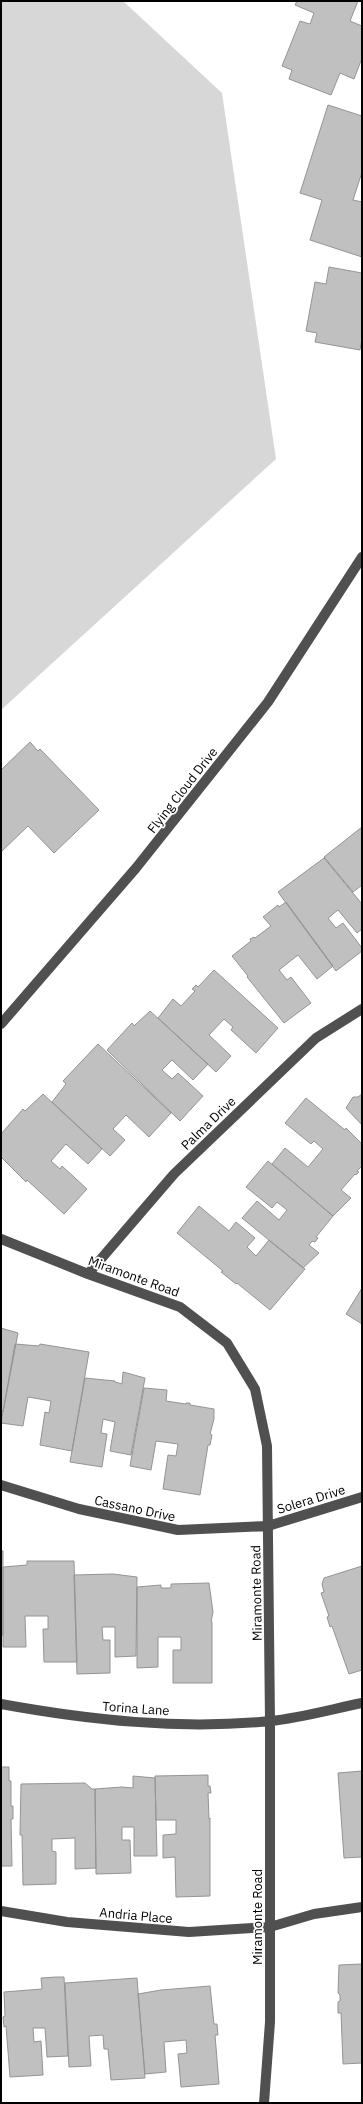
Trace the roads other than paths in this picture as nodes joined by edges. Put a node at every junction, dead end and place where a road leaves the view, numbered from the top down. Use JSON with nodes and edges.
{"nodes":[{"id":1,"x":361,"y":562,"type":"edge"},
{"id":2,"x":362,"y":1009,"type":"edge"},
{"id":3,"x":1,"y":1024,"type":"edge"},
{"id":4,"x":1,"y":1239,"type":"edge"},
{"id":5,"x":88,"y":1274,"type":"junction"},
{"id":6,"x":1,"y":1485,"type":"edge"},
{"id":7,"x":362,"y":1497,"type":"edge"},
{"id":8,"x":268,"y":1526,"type":"junction"},
{"id":9,"x":362,"y":1703,"type":"edge"},
{"id":10,"x":1,"y":1704,"type":"edge"},
{"id":11,"x":270,"y":1721,"type":"junction"},
{"id":12,"x":362,"y":1907,"type":"edge"},
{"id":13,"x":1,"y":1911,"type":"edge"},
{"id":14,"x":270,"y":1927,"type":"junction"},
{"id":15,"x":264,"y":2103,"type":"edge"}],
"edges":[{"from":1,"to":3,"type":"street","name":"Flying Cloud Drive"},
{"from":2,"to":5,"type":"street","name":"Palma Drive"},
{"from":4,"to":5,"type":"street","name":"Miramonte Road"},
{"from":5,"to":8,"type":"street","name":"Miramonte Road"},
{"from":6,"to":8,"type":"street","name":"Cassano Drive"},
{"from":7,"to":8,"type":"street","name":"Solera Drive"},
{"from":8,"to":11,"type":"street","name":"Miramonte Road"},
{"from":9,"to":11,"type":"street","name":"Torina Lane"},
{"from":10,"to":11,"type":"street","name":"Torina Lane"},
{"from":11,"to":14,"type":"street","name":"Miramonte Road"},
{"from":12,"to":14,"type":"street","name":"Andria Place"},
{"from":13,"to":14,"type":"street","name":"Andria Place"},
{"from":14,"to":15,"type":"street","name":"Miramonte Road"}]}
